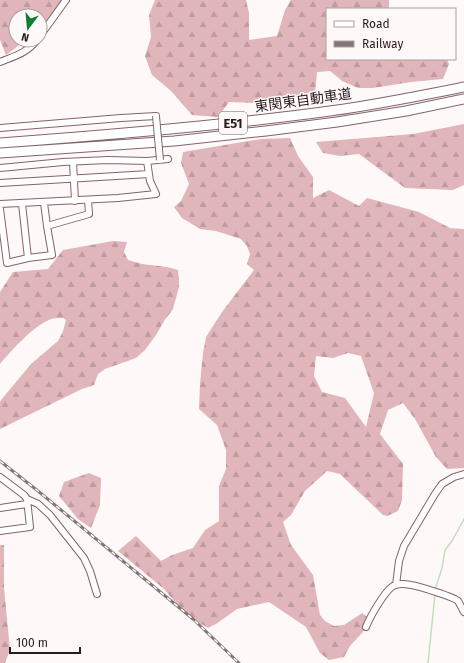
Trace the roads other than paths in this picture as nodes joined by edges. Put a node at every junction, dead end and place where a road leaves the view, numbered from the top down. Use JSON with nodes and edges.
{"nodes":[{"id":1,"x":66,"y":0,"type":"edge"},
{"id":2,"x":48,"y":25,"type":"edge"},
{"id":3,"x":30,"y":48,"type":"edge"},
{"id":4,"x":0,"y":62,"type":"edge"},
{"id":5,"x":464,"y":87,"type":"edge"},
{"id":6,"x":464,"y":99,"type":"edge"},
{"id":7,"x":0,"y":128,"type":"edge"},
{"id":8,"x":0,"y":142,"type":"edge"},
{"id":9,"x":0,"y":153,"type":"edge"},
{"id":10,"x":168,"y":159,"type":"dead end"},
{"id":11,"x":160,"y":160,"type":"junction"},
{"id":12,"x":147,"y":161,"type":"junction"},
{"id":13,"x":73,"y":162,"type":"junction"},
{"id":14,"x":0,"y":168,"type":"edge"},
{"id":15,"x":149,"y":174,"type":"junction"},
{"id":16,"x":74,"y":179,"type":"junction"},
{"id":17,"x":0,"y":183,"type":"edge"},
{"id":18,"x":88,"y":200,"type":"junction"},
{"id":19,"x":76,"y":201,"type":"junction"},
{"id":20,"x":44,"y":203,"type":"junction"},
{"id":21,"x":0,"y":204,"type":"edge"},
{"id":22,"x":22,"y":204,"type":"junction"},
{"id":23,"x":0,"y":209,"type":"edge"},
{"id":24,"x":1,"y":226,"type":"edge"},
{"id":25,"x":46,"y":226,"type":"junction"},
{"id":26,"x":28,"y":258,"type":"junction"},
{"id":27,"x":464,"y":474,"type":"edge"},
{"id":28,"x":0,"y":477,"type":"edge"},
{"id":29,"x":27,"y":501,"type":"junction"},
{"id":30,"x":0,"y":508,"type":"edge"},
{"id":31,"x":0,"y":531,"type":"edge"},
{"id":32,"x":396,"y":585,"type":"junction"},
{"id":33,"x":97,"y":594,"type":"dead end"},
{"id":34,"x":464,"y":612,"type":"edge"},
{"id":35,"x":366,"y":627,"type":"dead end"}],
"edges":[{"from":1,"to":2,"type":"street"},
{"from":3,"to":4,"type":"street"},
{"from":5,"to":8,"type":"highway","name":"東関東自動車道","number":"E51"},
{"from":6,"to":9,"type":"highway","name":"東関東自動車道","number":"E51"},
{"from":7,"to":11,"type":"street","bridge":true},
{"from":10,"to":11,"type":"street"},
{"from":11,"to":12,"type":"street"},
{"from":12,"to":13,"type":"street"},
{"from":12,"to":15,"type":"street"},
{"from":13,"to":14,"type":"street"},
{"from":13,"to":16,"type":"street"},
{"from":15,"to":16,"type":"street"},
{"from":15,"to":18,"type":"street"},
{"from":16,"to":17,"type":"street"},
{"from":16,"to":19,"type":"street"},
{"from":18,"to":19,"type":"street"},
{"from":18,"to":25,"type":"street"},
{"from":19,"to":20,"type":"street"},
{"from":20,"to":22,"type":"street"},
{"from":20,"to":25,"type":"street"},
{"from":21,"to":22,"type":"street"},
{"from":22,"to":26,"type":"street"},
{"from":23,"to":24,"type":"street"},
{"from":24,"to":26,"type":"street"},
{"from":25,"to":26,"type":"street"},
{"from":27,"to":32,"type":"street"},
{"from":28,"to":29,"type":"street"},
{"from":29,"to":30,"type":"street"},
{"from":29,"to":31,"type":"street"},
{"from":29,"to":33,"type":"street"},
{"from":32,"to":34,"type":"street"},
{"from":32,"to":35,"type":"street"}]}
